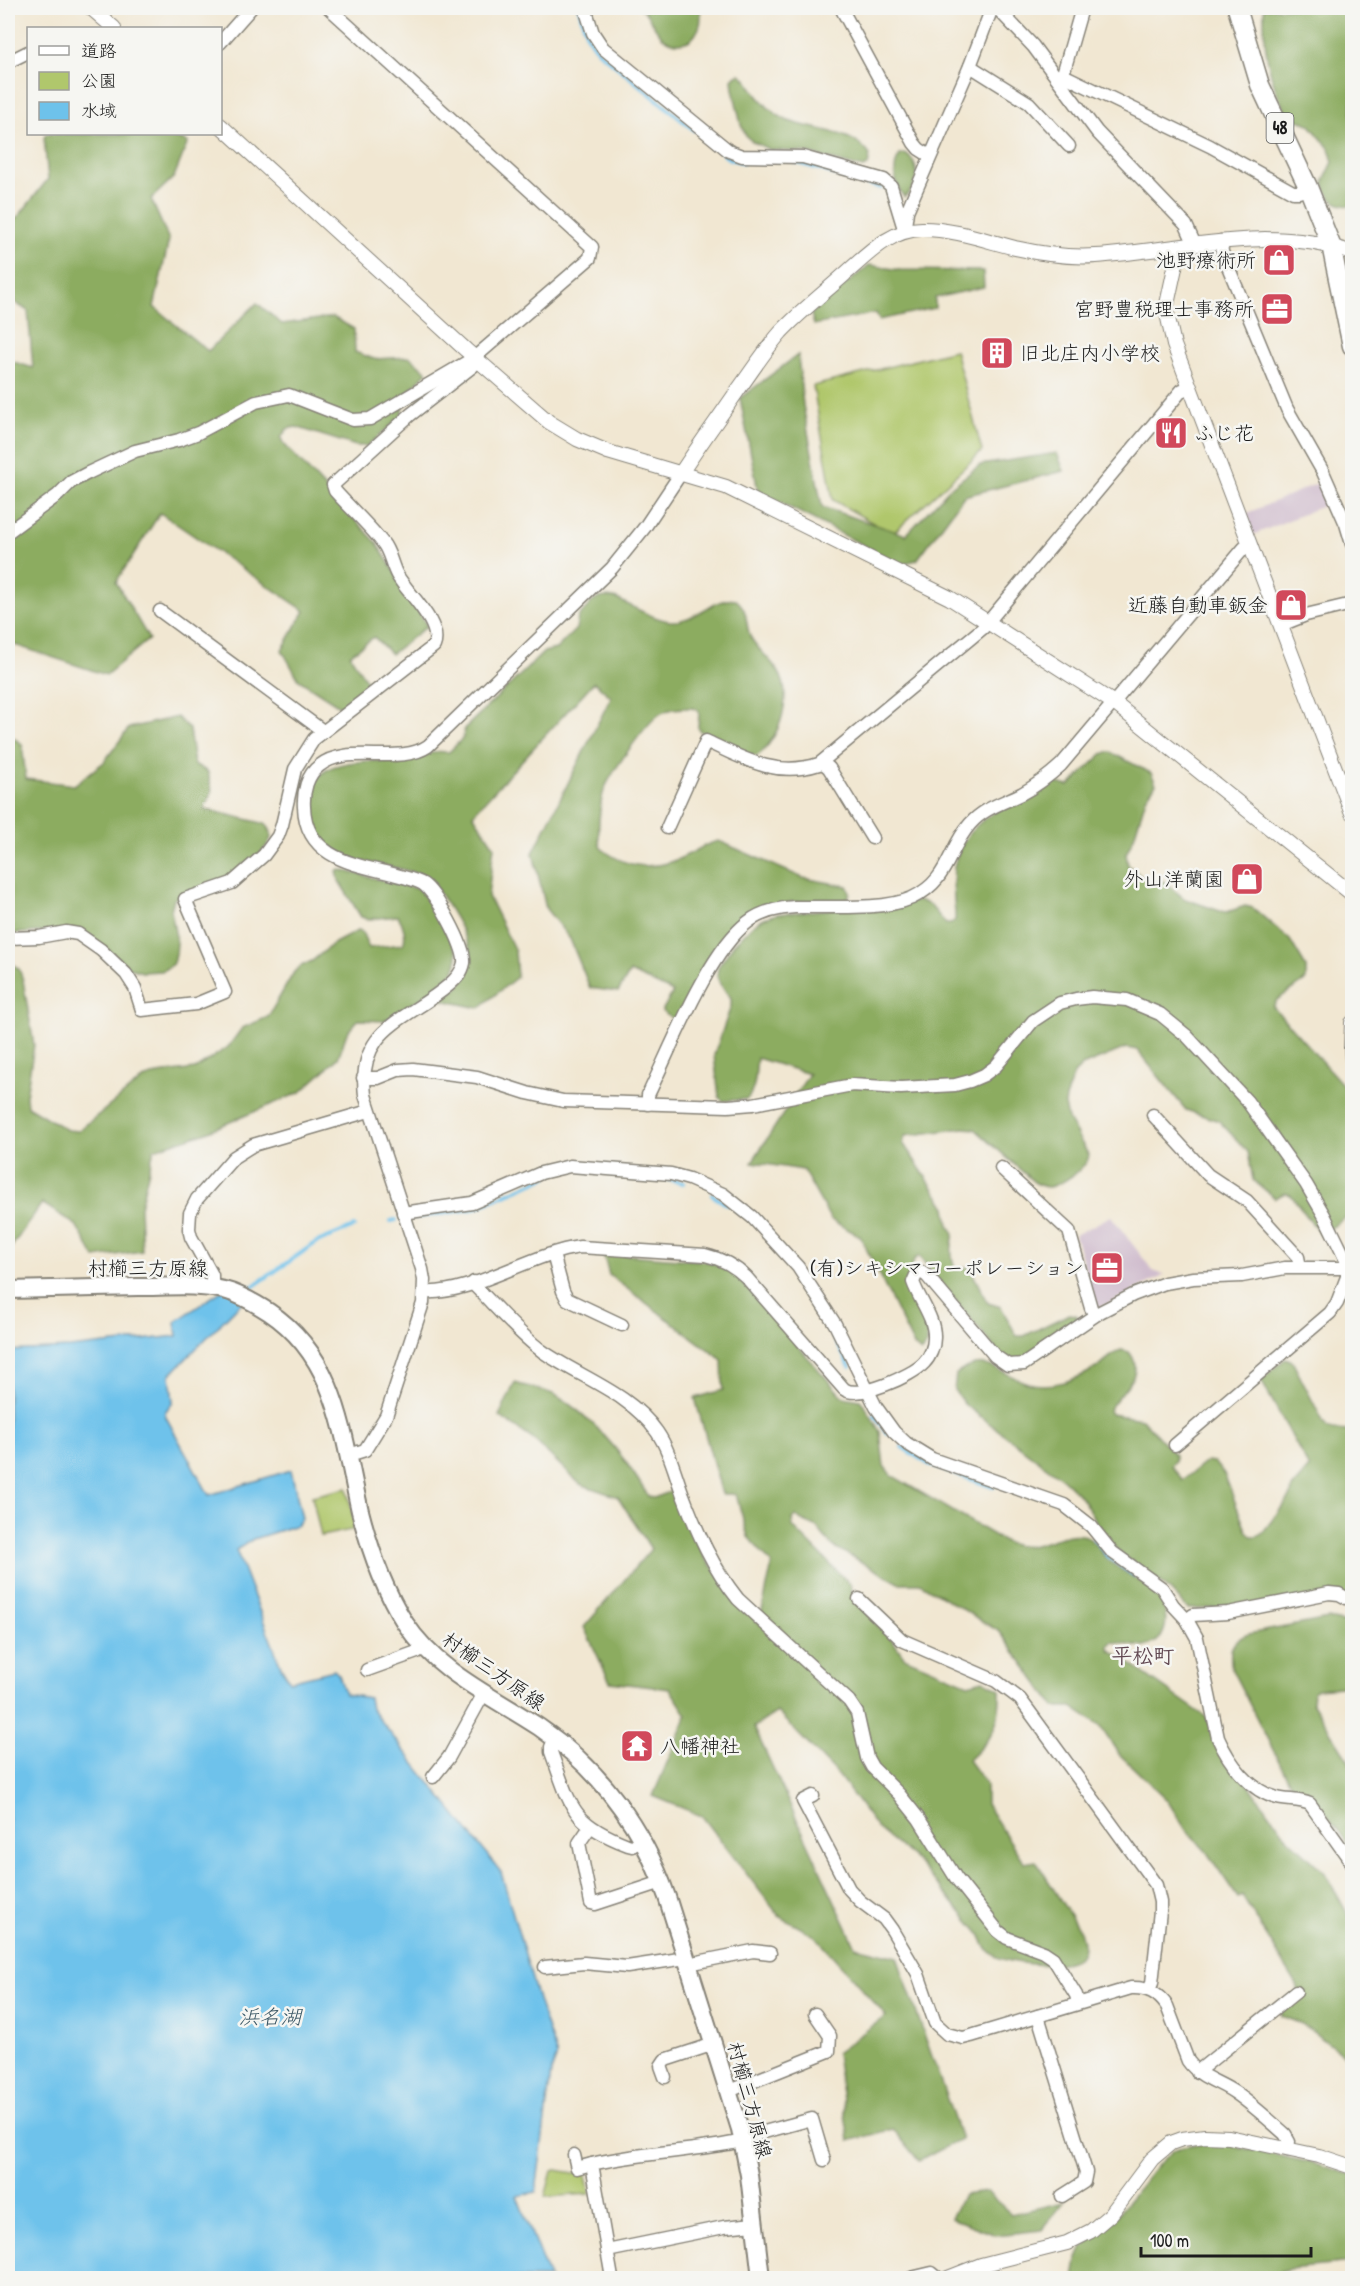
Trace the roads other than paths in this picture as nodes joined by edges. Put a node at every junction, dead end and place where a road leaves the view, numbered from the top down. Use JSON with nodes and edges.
{"nodes":[{"id":1,"x":91,"y":8,"type":"edge"},
{"id":2,"x":251,"y":8,"type":"edge"},
{"id":3,"x":329,"y":8,"type":"edge"},
{"id":4,"x":585,"y":8,"type":"edge"},
{"id":5,"x":840,"y":8,"type":"edge"},
{"id":6,"x":995,"y":8,"type":"edge"},
{"id":7,"x":1082,"y":8,"type":"edge"},
{"id":8,"x":1237,"y":8,"type":"edge"},
{"id":9,"x":113,"y":27,"type":"edge"},
{"id":10,"x":222,"y":41,"type":"edge"},
{"id":11,"x":27,"y":52,"type":"edge"},
{"id":12,"x":8,"y":62,"type":"edge"},
{"id":13,"x":970,"y":66,"type":"junction"},
{"id":14,"x":1062,"y":79,"type":"junction"},
{"id":15,"x":222,"y":127,"type":"edge"},
{"id":16,"x":1069,"y":146,"type":"dead end"},
{"id":17,"x":930,"y":156,"type":"junction"},
{"id":18,"x":1308,"y":188,"type":"junction"},
{"id":19,"x":905,"y":232,"type":"junction"},
{"id":20,"x":1221,"y":241,"type":"junction"},
{"id":21,"x":1195,"y":245,"type":"junction"},
{"id":22,"x":1331,"y":245,"type":"junction"},
{"id":23,"x":1174,"y":248,"type":"junction"},
{"id":24,"x":1353,"y":253,"type":"edge"},
{"id":25,"x":1353,"y":346,"type":"edge"},
{"id":26,"x":474,"y":358,"type":"junction"},
{"id":27,"x":1190,"y":387,"type":"junction"},
{"id":28,"x":681,"y":473,"type":"junction"},
{"id":29,"x":8,"y":532,"type":"edge"},
{"id":30,"x":1353,"y":544,"type":"edge"},
{"id":31,"x":1251,"y":546,"type":"junction"},
{"id":32,"x":1353,"y":604,"type":"edge"},
{"id":33,"x":160,"y":610,"type":"dead end"},
{"id":34,"x":988,"y":623,"type":"junction"},
{"id":35,"x":1281,"y":625,"type":"junction"},
{"id":36,"x":1114,"y":703,"type":"junction"},
{"id":37,"x":323,"y":731,"type":"junction"},
{"id":38,"x":301,"y":758,"type":"junction"},
{"id":39,"x":822,"y":762,"type":"junction"},
{"id":40,"x":316,"y":767,"type":"junction"},
{"id":41,"x":1353,"y":813,"type":"edge"},
{"id":42,"x":667,"y":828,"type":"dead end"},
{"id":43,"x":872,"y":838,"type":"dead end"},
{"id":44,"x":1353,"y":894,"type":"edge"},
{"id":45,"x":8,"y":938,"type":"edge"},
{"id":46,"x":1353,"y":1023,"type":"edge"},
{"id":47,"x":1353,"y":1061,"type":"edge"},
{"id":48,"x":363,"y":1078,"type":"junction"},
{"id":49,"x":648,"y":1104,"type":"junction"},
{"id":50,"x":369,"y":1111,"type":"junction"},
{"id":51,"x":1153,"y":1115,"type":"dead end"},
{"id":52,"x":1001,"y":1168,"type":"dead end"},
{"id":53,"x":403,"y":1213,"type":"junction"},
{"id":54,"x":553,"y":1254,"type":"junction"},
{"id":55,"x":1300,"y":1267,"type":"junction"},
{"id":56,"x":1350,"y":1268,"type":"edge"},
{"id":57,"x":474,"y":1282,"type":"junction"},
{"id":58,"x":212,"y":1288,"type":"junction"},
{"id":59,"x":8,"y":1290,"type":"edge"},
{"id":60,"x":424,"y":1292,"type":"junction"},
{"id":61,"x":1095,"y":1315,"type":"junction"},
{"id":62,"x":622,"y":1325,"type":"dead end"},
{"id":63,"x":868,"y":1391,"type":"junction"},
{"id":64,"x":1175,"y":1445,"type":"dead end"},
{"id":65,"x":349,"y":1455,"type":"junction"},
{"id":66,"x":858,"y":1599,"type":"dead end"},
{"id":67,"x":1353,"y":1601,"type":"edge"},
{"id":68,"x":1187,"y":1620,"type":"junction"},
{"id":69,"x":424,"y":1647,"type":"junction"},
{"id":70,"x":367,"y":1670,"type":"dead end"},
{"id":71,"x":484,"y":1693,"type":"junction"},
{"id":72,"x":555,"y":1739,"type":"junction"},
{"id":73,"x":433,"y":1777,"type":"dead end"},
{"id":74,"x":813,"y":1796,"type":"dead end"},
{"id":75,"x":590,"y":1827,"type":"junction"},
{"id":76,"x":642,"y":1841,"type":"junction"},
{"id":77,"x":1353,"y":1863,"type":"edge"},
{"id":78,"x":662,"y":1882,"type":"junction"},
{"id":79,"x":770,"y":1953,"type":"dead end"},
{"id":80,"x":687,"y":1961,"type":"junction"},
{"id":81,"x":544,"y":1968,"type":"dead end"},
{"id":82,"x":1149,"y":1990,"type":"junction"},
{"id":83,"x":1296,"y":1992,"type":"dead end"},
{"id":84,"x":1078,"y":2003,"type":"junction"},
{"id":85,"x":815,"y":2014,"type":"dead end"},
{"id":86,"x":1038,"y":2016,"type":"junction"},
{"id":87,"x":714,"y":2044,"type":"junction"},
{"id":88,"x":1197,"y":2072,"type":"junction"},
{"id":89,"x":665,"y":2077,"type":"dead end"},
{"id":90,"x":729,"y":2091,"type":"junction"},
{"id":91,"x":742,"y":2139,"type":"junction"},
{"id":92,"x":1288,"y":2150,"type":"junction"},
{"id":93,"x":574,"y":2155,"type":"dead end"},
{"id":94,"x":825,"y":2160,"type":"dead end"},
{"id":95,"x":592,"y":2164,"type":"junction"},
{"id":96,"x":1353,"y":2167,"type":"edge"},
{"id":97,"x":1062,"y":2196,"type":"dead end"},
{"id":98,"x":754,"y":2224,"type":"junction"},
{"id":99,"x":607,"y":2251,"type":"junction"},
{"id":100,"x":612,"y":2278,"type":"edge"},
{"id":101,"x":761,"y":2278,"type":"edge"},
{"id":102,"x":911,"y":2278,"type":"edge"},
{"id":103,"x":938,"y":2278,"type":"edge"},
{"id":104,"x":948,"y":2278,"type":"edge"}],
"edges":[{"from":1,"to":9,"type":"street"},
{"from":2,"to":10,"type":"street"},
{"from":3,"to":26,"type":"street"},
{"from":4,"to":19,"type":"street"},
{"from":5,"to":17,"type":"street"},
{"from":6,"to":13,"type":"street"},
{"from":6,"to":14,"type":"street"},
{"from":7,"to":14,"type":"street"},
{"from":8,"to":18,"type":"main road","number":"48"},
{"from":11,"to":12,"type":"street"},
{"from":13,"to":16,"type":"street"},
{"from":13,"to":17,"type":"street"},
{"from":14,"to":18,"type":"street"},
{"from":14,"to":21,"type":"street"},
{"from":15,"to":26,"type":"street"},
{"from":17,"to":19,"type":"street"},
{"from":18,"to":22,"type":"main road","number":"48"},
{"from":19,"to":23,"type":"street"},
{"from":19,"to":28,"type":"street"},
{"from":20,"to":21,"type":"street"},
{"from":20,"to":22,"type":"street"},
{"from":20,"to":30,"type":"street"},
{"from":21,"to":23,"type":"street"},
{"from":22,"to":24,"type":"street"},
{"from":22,"to":25,"type":"main road","number":"48"},
{"from":23,"to":27,"type":"street"},
{"from":26,"to":28,"type":"street"},
{"from":26,"to":29,"type":"street"},
{"from":26,"to":37,"type":"street"},
{"from":27,"to":31,"type":"street"},
{"from":27,"to":34,"type":"street"},
{"from":28,"to":34,"type":"street"},
{"from":28,"to":40,"type":"street"},
{"from":31,"to":35,"type":"street"},
{"from":31,"to":36,"type":"street"},
{"from":32,"to":35,"type":"street"},
{"from":33,"to":37,"type":"street"},
{"from":34,"to":36,"type":"street"},
{"from":34,"to":39,"type":"street"},
{"from":35,"to":41,"type":"street"},
{"from":36,"to":44,"type":"street"},
{"from":36,"to":49,"type":"street"},
{"from":37,"to":38,"type":"street"},
{"from":38,"to":40,"type":"street"},
{"from":38,"to":45,"type":"street"},
{"from":39,"to":42,"type":"street"},
{"from":39,"to":43,"type":"street"},
{"from":40,"to":48,"type":"street"},
{"from":46,"to":47,"type":"street"},
{"from":48,"to":49,"type":"street"},
{"from":48,"to":50,"type":"street"},
{"from":49,"to":56,"type":"street"},
{"from":50,"to":53,"type":"street"},
{"from":50,"to":58,"type":"street"},
{"from":51,"to":55,"type":"street"},
{"from":52,"to":61,"type":"street"},
{"from":53,"to":60,"type":"street"},
{"from":53,"to":63,"type":"street"},
{"from":54,"to":57,"type":"street"},
{"from":54,"to":62,"type":"street"},
{"from":54,"to":63,"type":"street"},
{"from":55,"to":56,"type":"street"},
{"from":55,"to":61,"type":"street"},
{"from":56,"to":64,"type":"street"},
{"from":57,"to":60,"type":"street"},
{"from":57,"to":84,"type":"street"},
{"from":58,"to":59,"type":"main road","name":"村櫛三方原線"},
{"from":58,"to":65,"type":"main road","name":"村櫛三方原線"},
{"from":60,"to":65,"type":"street"},
{"from":61,"to":63,"type":"street"},
{"from":63,"to":68,"type":"street"},
{"from":65,"to":69,"type":"main road","name":"村櫛三方原線"},
{"from":66,"to":82,"type":"street"},
{"from":67,"to":68,"type":"street"},
{"from":68,"to":77,"type":"street"},
{"from":69,"to":70,"type":"street"},
{"from":69,"to":71,"type":"main road","name":"村櫛三方原線"},
{"from":71,"to":72,"type":"main road","name":"村櫛三方原線"},
{"from":71,"to":73,"type":"street"},
{"from":72,"to":75,"type":"street"},
{"from":72,"to":76,"type":"main road","name":"村櫛三方原線"},
{"from":74,"to":86,"type":"street"},
{"from":75,"to":76,"type":"street"},
{"from":75,"to":78,"type":"street"},
{"from":76,"to":78,"type":"main road","name":"村櫛三方原線"},
{"from":78,"to":80,"type":"main road","name":"村櫛三方原線"},
{"from":79,"to":80,"type":"street"},
{"from":80,"to":81,"type":"street"},
{"from":80,"to":87,"type":"main road","name":"村櫛三方原線"},
{"from":82,"to":84,"type":"street"},
{"from":82,"to":88,"type":"street"},
{"from":83,"to":88,"type":"street"},
{"from":84,"to":86,"type":"street"},
{"from":85,"to":90,"type":"street"},
{"from":86,"to":97,"type":"street"},
{"from":87,"to":89,"type":"street"},
{"from":87,"to":90,"type":"main road","name":"村櫛三方原線"},
{"from":88,"to":92,"type":"street"},
{"from":90,"to":91,"type":"main road","name":"村櫛三方原線"},
{"from":91,"to":94,"type":"street"},
{"from":91,"to":95,"type":"street"},
{"from":91,"to":98,"type":"main road","name":"村櫛三方原線"},
{"from":92,"to":96,"type":"street"},
{"from":92,"to":104,"type":"street"},
{"from":93,"to":95,"type":"street"},
{"from":95,"to":99,"type":"street"},
{"from":98,"to":99,"type":"street"},
{"from":98,"to":101,"type":"main road","name":"村櫛三方原線"},
{"from":99,"to":100,"type":"street"},
{"from":102,"to":103,"type":"street"}]}
